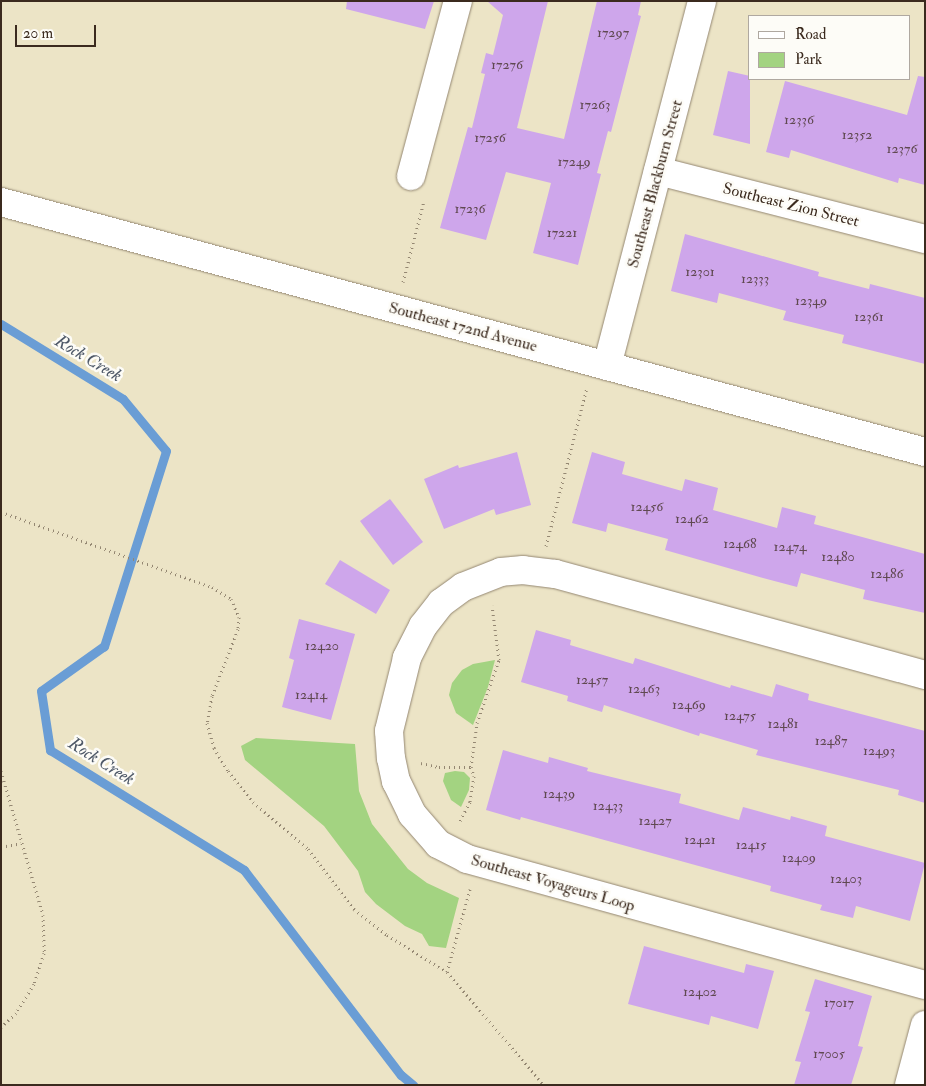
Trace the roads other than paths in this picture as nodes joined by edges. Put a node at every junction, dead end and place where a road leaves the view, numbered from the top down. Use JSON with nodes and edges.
{"nodes":[{"id":1,"x":458,"y":1,"type":"edge"},
{"id":2,"x":702,"y":1,"type":"edge"},
{"id":3,"x":658,"y":171,"type":"junction"},
{"id":4,"x":411,"y":176,"type":"road end"},
{"id":5,"x":1,"y":202,"type":"edge"},
{"id":6,"x":925,"y":239,"type":"edge"},
{"id":7,"x":600,"y":364,"type":"junction"},
{"id":8,"x":925,"y":452,"type":"edge"},
{"id":9,"x":925,"y":675,"type":"edge"},
{"id":10,"x":925,"y":985,"type":"edge"},
{"id":11,"x":925,"y":1025,"type":"edge"},
{"id":12,"x":909,"y":1085,"type":"edge"}],
"edges":[{"from":1,"to":4,"type":"street"},
{"from":2,"to":3,"type":"street","name":"Southeast Blackburn Street"},
{"from":3,"to":6,"type":"street","name":"Southeast Zion Street"},
{"from":3,"to":7,"type":"street","name":"Southeast Blackburn Street"},
{"from":5,"to":7,"type":"street","name":"Southeast 172nd Avenue"},
{"from":7,"to":8,"type":"street","name":"Southeast 172nd Avenue"},
{"from":9,"to":10,"type":"street","name":"Southeast Voyageurs Loop"},
{"from":11,"to":12,"type":"street"}]}
